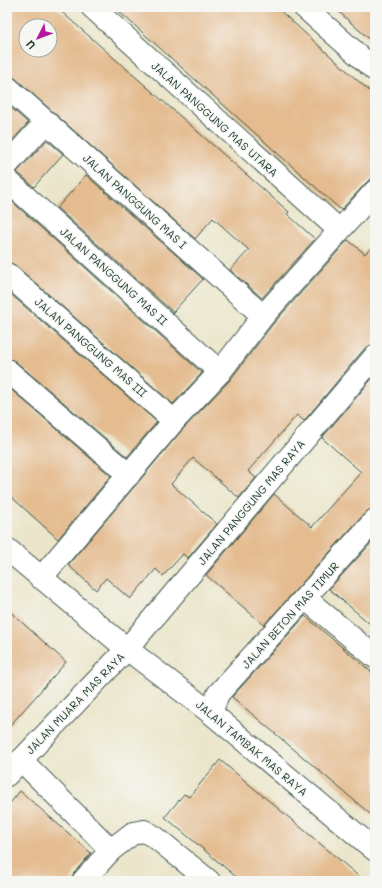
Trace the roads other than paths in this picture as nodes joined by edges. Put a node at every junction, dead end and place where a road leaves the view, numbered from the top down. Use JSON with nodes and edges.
{"nodes":[{"id":1,"x":92,"y":7,"type":"edge"},
{"id":2,"x":304,"y":7,"type":"edge"},
{"id":3,"x":375,"y":70,"type":"edge"},
{"id":4,"x":7,"y":87,"type":"edge"},
{"id":5,"x":46,"y":122,"type":"junction"},
{"id":6,"x":7,"y":165,"type":"edge"},
{"id":7,"x":7,"y":180,"type":"edge"},
{"id":8,"x":375,"y":192,"type":"edge"},
{"id":9,"x":339,"y":230,"type":"junction"},
{"id":10,"x":7,"y":274,"type":"edge"},
{"id":11,"x":263,"y":316,"type":"junction"},
{"id":12,"x":375,"y":356,"type":"edge"},
{"id":13,"x":7,"y":370,"type":"edge"},
{"id":14,"x":220,"y":372,"type":"junction"},
{"id":15,"x":174,"y":421,"type":"junction"},
{"id":16,"x":129,"y":475,"type":"junction"},
{"id":17,"x":375,"y":520,"type":"edge"},
{"id":18,"x":7,"y":548,"type":"edge"},
{"id":19,"x":41,"y":578,"type":"junction"},
{"id":20,"x":305,"y":598,"type":"junction"},
{"id":21,"x":127,"y":648,"type":"junction"},
{"id":22,"x":375,"y":657,"type":"edge"},
{"id":23,"x":211,"y":713,"type":"junction"},
{"id":24,"x":14,"y":768,"type":"edge"},
{"id":25,"x":111,"y":850,"type":"junction"},
{"id":26,"x":375,"y":850,"type":"edge"},
{"id":27,"x":83,"y":881,"type":"edge"},
{"id":28,"x":209,"y":881,"type":"edge"}],
"edges":[{"from":1,"to":9,"type":"street","name":"JALAN PANGGUNG MAS UTARA"},
{"from":2,"to":3,"type":"street"},
{"from":4,"to":5,"type":"street","name":"JALAN PANGGUNG MAS I"},
{"from":5,"to":6,"type":"street"},
{"from":5,"to":11,"type":"street","name":"JALAN PANGGUNG MAS I"},
{"from":7,"to":14,"type":"street","name":"JALAN PANGGUNG MAS II"},
{"from":8,"to":9,"type":"street"},
{"from":9,"to":11,"type":"street"},
{"from":10,"to":15,"type":"street","name":"JALAN PANGGUNG MAS III"},
{"from":11,"to":14,"type":"street"},
{"from":12,"to":21,"type":"street","name":"JALAN PANGGUNG MAS RAYA"},
{"from":13,"to":16,"type":"street"},
{"from":14,"to":15,"type":"street"},
{"from":15,"to":16,"type":"street"},
{"from":16,"to":19,"type":"street"},
{"from":17,"to":20,"type":"street","name":"JALAN BETON MAS TIMUR"},
{"from":18,"to":19,"type":"street","name":"JALAN TAMBAK MAS RAYA"},
{"from":19,"to":21,"type":"street","name":"JALAN TAMBAK MAS RAYA"},
{"from":20,"to":22,"type":"street"},
{"from":20,"to":23,"type":"street","name":"JALAN BETON MAS TIMUR"},
{"from":21,"to":23,"type":"street","name":"JALAN TAMBAK MAS RAYA"},
{"from":21,"to":24,"type":"street","name":"JALAN MUARA MAS RAYA"},
{"from":23,"to":26,"type":"street","name":"JALAN TAMBAK MAS RAYA"},
{"from":24,"to":25,"type":"street"},
{"from":25,"to":27,"type":"street"},
{"from":25,"to":28,"type":"street"}]}
